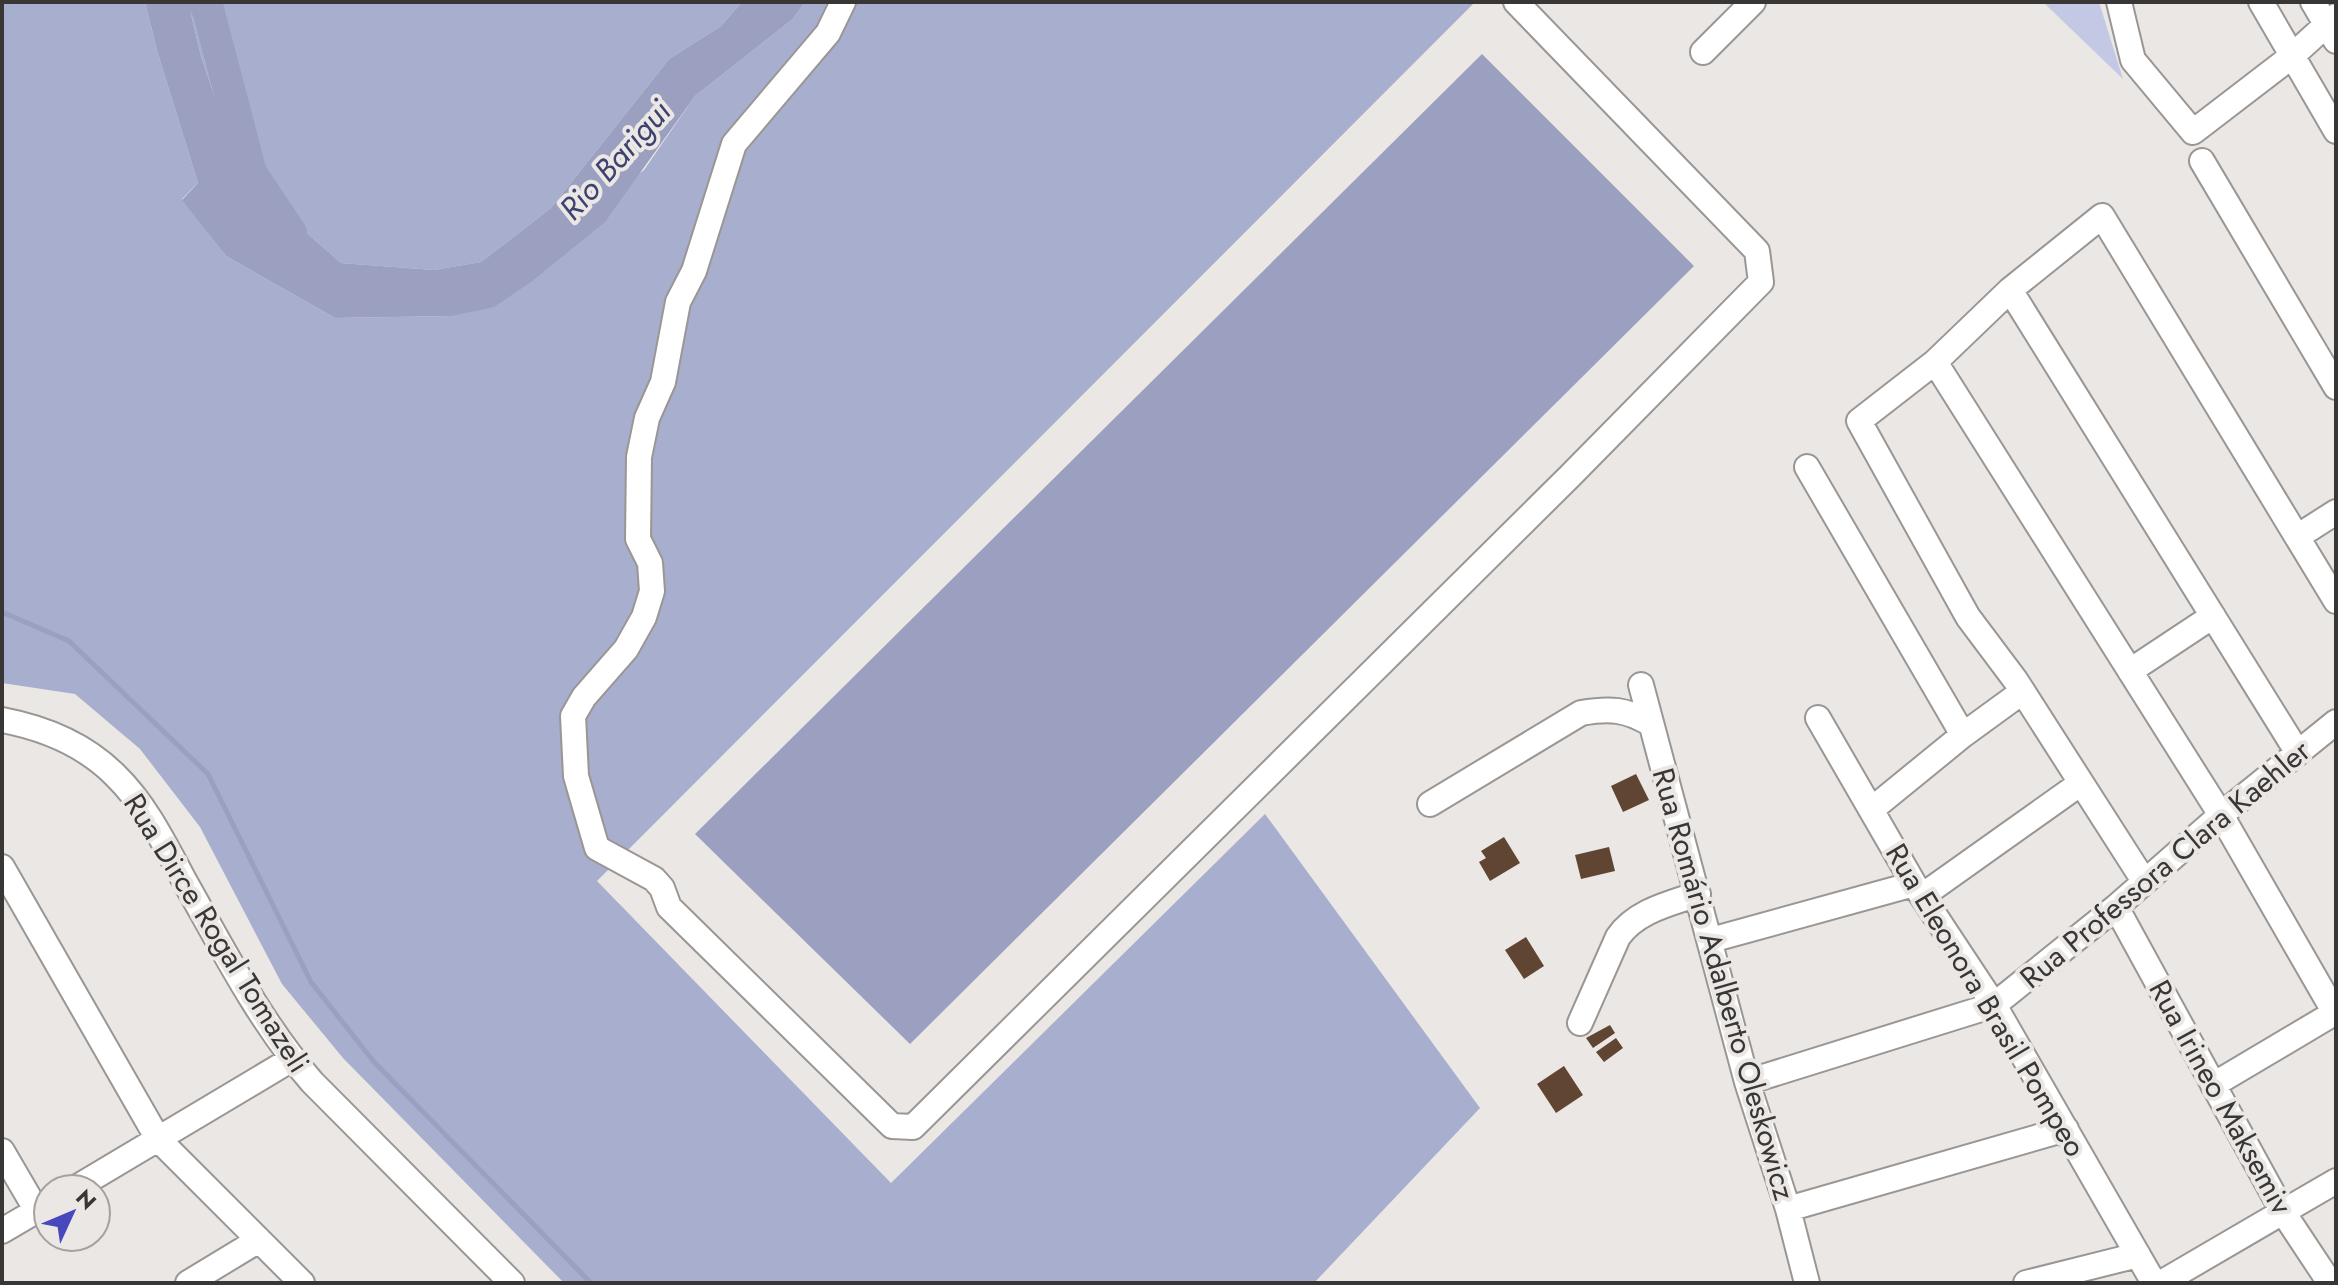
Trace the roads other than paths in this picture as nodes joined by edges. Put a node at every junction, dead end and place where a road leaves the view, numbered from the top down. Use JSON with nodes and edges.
{"nodes":[{"id":1,"x":843,"y":2,"type":"edge"},
{"id":2,"x":1516,"y":2,"type":"edge"},
{"id":3,"x":1753,"y":2,"type":"edge"},
{"id":4,"x":2119,"y":2,"type":"edge"},
{"id":5,"x":2261,"y":2,"type":"edge"},
{"id":6,"x":2313,"y":2,"type":"edge"},
{"id":7,"x":2333,"y":27,"type":"edge"},
{"id":8,"x":1703,"y":52,"type":"dead end"},
{"id":9,"x":2292,"y":56,"type":"junction"},
{"id":10,"x":2336,"y":131,"type":"edge"},
{"id":11,"x":2202,"y":161,"type":"dead end"},
{"id":12,"x":2010,"y":290,"type":"junction"},
{"id":13,"x":1935,"y":362,"type":"junction"},
{"id":14,"x":2336,"y":387,"type":"edge"},
{"id":15,"x":1807,"y":467,"type":"dead end"},
{"id":16,"x":2336,"y":512,"type":"edge"},
{"id":17,"x":2297,"y":537,"type":"junction"},
{"id":18,"x":2336,"y":601,"type":"edge"},
{"id":19,"x":2213,"y":616,"type":"junction"},
{"id":20,"x":2130,"y":671,"type":"junction"},
{"id":21,"x":1641,"y":685,"type":"dead end"},
{"id":22,"x":2022,"y":692,"type":"junction"},
{"id":23,"x":1818,"y":718,"type":"dead end"},
{"id":24,"x":2,"y":720,"type":"edge"},
{"id":25,"x":1651,"y":724,"type":"junction"},
{"id":26,"x":2334,"y":730,"type":"edge"},
{"id":27,"x":1963,"y":735,"type":"junction"},
{"id":28,"x":2298,"y":753,"type":"junction"},
{"id":29,"x":2081,"y":783,"type":"junction"},
{"id":30,"x":1430,"y":804,"type":"dead end"},
{"id":31,"x":1871,"y":810,"type":"junction"},
{"id":32,"x":2221,"y":815,"type":"junction"},
{"id":33,"x":2,"y":867,"type":"edge"},
{"id":34,"x":2144,"y":881,"type":"junction"},
{"id":35,"x":1918,"y":890,"type":"junction"},
{"id":36,"x":1698,"y":894,"type":"junction"},
{"id":37,"x":2116,"y":907,"type":"junction"},
{"id":38,"x":1711,"y":940,"type":"junction"},
{"id":39,"x":1994,"y":1005,"type":"junction"},
{"id":40,"x":2335,"y":1012,"type":"edge"},
{"id":41,"x":1580,"y":1023,"type":"dead end"},
{"id":42,"x":292,"y":1059,"type":"junction"},
{"id":43,"x":1747,"y":1082,"type":"junction"},
{"id":44,"x":2213,"y":1085,"type":"junction"},
{"id":45,"x":2066,"y":1129,"type":"junction"},
{"id":46,"x":158,"y":1139,"type":"junction"},
{"id":47,"x":2,"y":1151,"type":"edge"},
{"id":48,"x":101,"y":1173,"type":"edge"},
{"id":49,"x":2336,"y":1181,"type":"edge"},
{"id":50,"x":32,"y":1193,"type":"edge"},
{"id":51,"x":1788,"y":1209,"type":"junction"},
{"id":52,"x":2283,"y":1212,"type":"junction"},
{"id":53,"x":32,"y":1213,"type":"edge"},
{"id":54,"x":2,"y":1231,"type":"edge"},
{"id":55,"x":259,"y":1240,"type":"junction"},
{"id":56,"x":2138,"y":1255,"type":"junction"},
{"id":57,"x":188,"y":1283,"type":"edge"},
{"id":58,"x":302,"y":1283,"type":"edge"},
{"id":59,"x":512,"y":1283,"type":"edge"},
{"id":60,"x":1807,"y":1283,"type":"edge"},
{"id":61,"x":2026,"y":1283,"type":"edge"},
{"id":62,"x":2154,"y":1283,"type":"edge"},
{"id":63,"x":2161,"y":1283,"type":"edge"},
{"id":64,"x":2330,"y":1283,"type":"edge"}],
"edges":[{"from":1,"to":2,"type":"street"},
{"from":3,"to":8,"type":"street"},
{"from":4,"to":9,"type":"street"},
{"from":5,"to":9,"type":"street"},
{"from":6,"to":7,"type":"street"},
{"from":7,"to":9,"type":"street"},
{"from":9,"to":10,"type":"street"},
{"from":11,"to":14,"type":"street"},
{"from":12,"to":13,"type":"street"},
{"from":12,"to":17,"type":"street"},
{"from":12,"to":19,"type":"street"},
{"from":13,"to":20,"type":"street"},
{"from":13,"to":22,"type":"street"},
{"from":15,"to":27,"type":"street"},
{"from":16,"to":17,"type":"street"},
{"from":17,"to":18,"type":"street"},
{"from":19,"to":20,"type":"street"},
{"from":19,"to":28,"type":"street"},
{"from":20,"to":32,"type":"street"},
{"from":21,"to":25,"type":"street","name":"Rua Romário Adalberto Oleskowicz"},
{"from":22,"to":27,"type":"street"},
{"from":22,"to":29,"type":"street"},
{"from":23,"to":31,"type":"street","name":"Rua Eleonora Brasil Pompeo"},
{"from":24,"to":42,"type":"street","name":"Rua Dirce Rogal Tomazeli"},
{"from":25,"to":30,"type":"street"},
{"from":25,"to":36,"type":"street","name":"Rua Romário Adalberto Oleskowicz"},
{"from":26,"to":28,"type":"street","name":"Rua Professora Clara Kaehler"},
{"from":27,"to":31,"type":"street"},
{"from":28,"to":32,"type":"street","name":"Rua Professora Clara Kaehler"},
{"from":29,"to":34,"type":"street"},
{"from":29,"to":35,"type":"street"},
{"from":31,"to":35,"type":"street","name":"Rua Eleonora Brasil Pompeo"},
{"from":32,"to":34,"type":"street","name":"Rua Professora Clara Kaehler"},
{"from":32,"to":40,"type":"street"},
{"from":33,"to":46,"type":"street"},
{"from":34,"to":37,"type":"street","name":"Rua Professora Clara Kaehler"},
{"from":35,"to":38,"type":"street"},
{"from":35,"to":39,"type":"street","name":"Rua Eleonora Brasil Pompeo"},
{"from":36,"to":38,"type":"street","name":"Rua Romário Adalberto Oleskowicz"},
{"from":36,"to":41,"type":"street"},
{"from":37,"to":39,"type":"street","name":"Rua Professora Clara Kaehler"},
{"from":37,"to":44,"type":"street","name":"Rua Irineo Maksemiv"},
{"from":38,"to":43,"type":"street","name":"Rua Romário Adalberto Oleskowicz"},
{"from":39,"to":43,"type":"street"},
{"from":39,"to":45,"type":"street","name":"Rua Eleonora Brasil Pompeo"},
{"from":40,"to":44,"type":"street"},
{"from":42,"to":46,"type":"street"},
{"from":42,"to":59,"type":"street","name":"Rua Dirce Rogal Tomazeli"},
{"from":43,"to":51,"type":"street","name":"Rua Romário Adalberto Oleskowicz"},
{"from":44,"to":52,"type":"street","name":"Rua Irineo Maksemiv"},
{"from":45,"to":51,"type":"street"},
{"from":45,"to":56,"type":"street","name":"Rua Eleonora Brasil Pompeo"},
{"from":46,"to":48,"type":"street"},
{"from":46,"to":55,"type":"street"},
{"from":47,"to":50,"type":"street"},
{"from":49,"to":52,"type":"street"},
{"from":51,"to":60,"type":"street","name":"Rua Romário Adalberto Oleskowicz"},
{"from":52,"to":63,"type":"street"},
{"from":52,"to":64,"type":"street","name":"Rua Irineo Maksemiv"},
{"from":53,"to":54,"type":"street"},
{"from":55,"to":57,"type":"street"},
{"from":55,"to":58,"type":"street"},
{"from":56,"to":61,"type":"street"},
{"from":56,"to":62,"type":"street","name":"Rua Eleonora Brasil Pompeo"}]}
